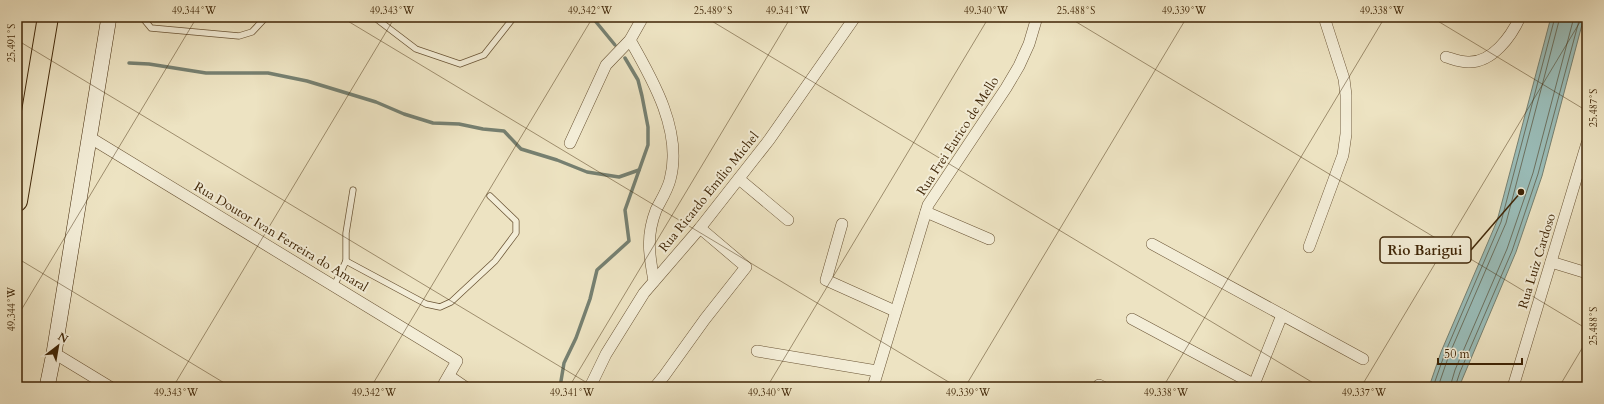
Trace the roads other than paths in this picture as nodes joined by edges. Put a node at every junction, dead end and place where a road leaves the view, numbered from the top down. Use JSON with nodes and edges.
{"nodes":[{"id":1,"x":48,"y":17,"type":"edge"},
{"id":2,"x":110,"y":17,"type":"edge"},
{"id":3,"x":142,"y":17,"type":"edge"},
{"id":4,"x":266,"y":17,"type":"edge"},
{"id":5,"x":374,"y":17,"type":"edge"},
{"id":6,"x":514,"y":17,"type":"edge"},
{"id":7,"x":643,"y":17,"type":"edge"},
{"id":8,"x":855,"y":17,"type":"edge"},
{"id":9,"x":1037,"y":17,"type":"edge"},
{"id":10,"x":1324,"y":17,"type":"edge"},
{"id":11,"x":1520,"y":17,"type":"edge"},
{"id":12,"x":382,"y":19,"type":"edge"},
{"id":13,"x":630,"y":40,"type":"junction"},
{"id":14,"x":1446,"y":57,"type":"dead end"},
{"id":15,"x":89,"y":137,"type":"junction"},
{"id":16,"x":570,"y":143,"type":"dead end"},
{"id":17,"x":1587,"y":143,"type":"edge"},
{"id":18,"x":739,"y":179,"type":"junction"},
{"id":19,"x":353,"y":190,"type":"dead end"},
{"id":20,"x":490,"y":196,"type":"dead end"},
{"id":21,"x":17,"y":201,"type":"edge"},
{"id":22,"x":926,"y":212,"type":"junction"},
{"id":23,"x":788,"y":220,"type":"dead end"},
{"id":24,"x":842,"y":224,"type":"dead end"},
{"id":25,"x":700,"y":228,"type":"junction"},
{"id":26,"x":989,"y":240,"type":"dead end"},
{"id":27,"x":1152,"y":244,"type":"dead end"},
{"id":28,"x":1309,"y":247,"type":"dead end"},
{"id":29,"x":346,"y":261,"type":"junction"},
{"id":30,"x":1551,"y":262,"type":"junction"},
{"id":31,"x":1587,"y":273,"type":"edge"},
{"id":32,"x":654,"y":281,"type":"junction"},
{"id":33,"x":334,"y":286,"type":"junction"},
{"id":34,"x":895,"y":311,"type":"junction"},
{"id":35,"x":1282,"y":315,"type":"junction"},
{"id":36,"x":1132,"y":318,"type":"dead end"},
{"id":37,"x":757,"y":350,"type":"dead end"},
{"id":38,"x":54,"y":353,"type":"junction"},
{"id":39,"x":1363,"y":359,"type":"dead end"},
{"id":40,"x":877,"y":371,"type":"junction"},
{"id":41,"x":449,"y":376,"type":"junction"},
{"id":42,"x":1256,"y":386,"type":"edge"},
{"id":43,"x":47,"y":387,"type":"edge"},
{"id":44,"x":110,"y":387,"type":"edge"},
{"id":45,"x":442,"y":387,"type":"edge"},
{"id":46,"x":465,"y":387,"type":"edge"},
{"id":47,"x":590,"y":387,"type":"edge"},
{"id":48,"x":655,"y":387,"type":"edge"},
{"id":49,"x":873,"y":387,"type":"edge"},
{"id":50,"x":1513,"y":387,"type":"edge"}],
"edges":[{"from":1,"to":21,"type":"highway"},
{"from":2,"to":15,"type":"main road"},
{"from":3,"to":4,"type":"lane"},
{"from":5,"to":12,"type":"lane"},
{"from":6,"to":12,"type":"lane"},
{"from":7,"to":13,"type":"street"},
{"from":8,"to":18,"type":"street","name":"Rua Ricardo Emílio Michel"},
{"from":9,"to":22,"type":"street","name":"Rua Frei Eurico de Mello"},
{"from":10,"to":28,"type":"street"},
{"from":11,"to":14,"type":"street"},
{"from":13,"to":16,"type":"street"},
{"from":13,"to":32,"type":"street"},
{"from":15,"to":33,"type":"street","name":"Rua Doutor Ivan Ferreira do Amaral"},
{"from":15,"to":38,"type":"main road"},
{"from":17,"to":30,"type":"street","name":"Rua Luiz Cardoso"},
{"from":18,"to":23,"type":"street"},
{"from":18,"to":25,"type":"street","name":"Rua Ricardo Emílio Michel"},
{"from":19,"to":29,"type":"lane"},
{"from":20,"to":29,"type":"lane"},
{"from":22,"to":26,"type":"street"},
{"from":22,"to":34,"type":"street","name":"Rua Frei Eurico de Mello"},
{"from":24,"to":34,"type":"street"},
{"from":25,"to":32,"type":"street","name":"Rua Ricardo Emílio Michel"},
{"from":25,"to":48,"type":"street"},
{"from":27,"to":35,"type":"street"},
{"from":29,"to":33,"type":"lane"},
{"from":30,"to":31,"type":"street"},
{"from":30,"to":50,"type":"street","name":"Rua Luiz Cardoso"},
{"from":32,"to":47,"type":"street","name":"Rua Ricardo Emílio Michel"},
{"from":33,"to":41,"type":"street","name":"Rua Doutor Ivan Ferreira do Amaral"},
{"from":34,"to":40,"type":"street","name":"Rua Frei Eurico de Mello"},
{"from":35,"to":39,"type":"street"},
{"from":35,"to":42,"type":"street"},
{"from":36,"to":42,"type":"street"},
{"from":37,"to":40,"type":"street"},
{"from":38,"to":43,"type":"main road"},
{"from":38,"to":44,"type":"street"},
{"from":40,"to":49,"type":"street","name":"Rua Frei Eurico de Mello"},
{"from":41,"to":45,"type":"street"},
{"from":41,"to":46,"type":"street"}]}
